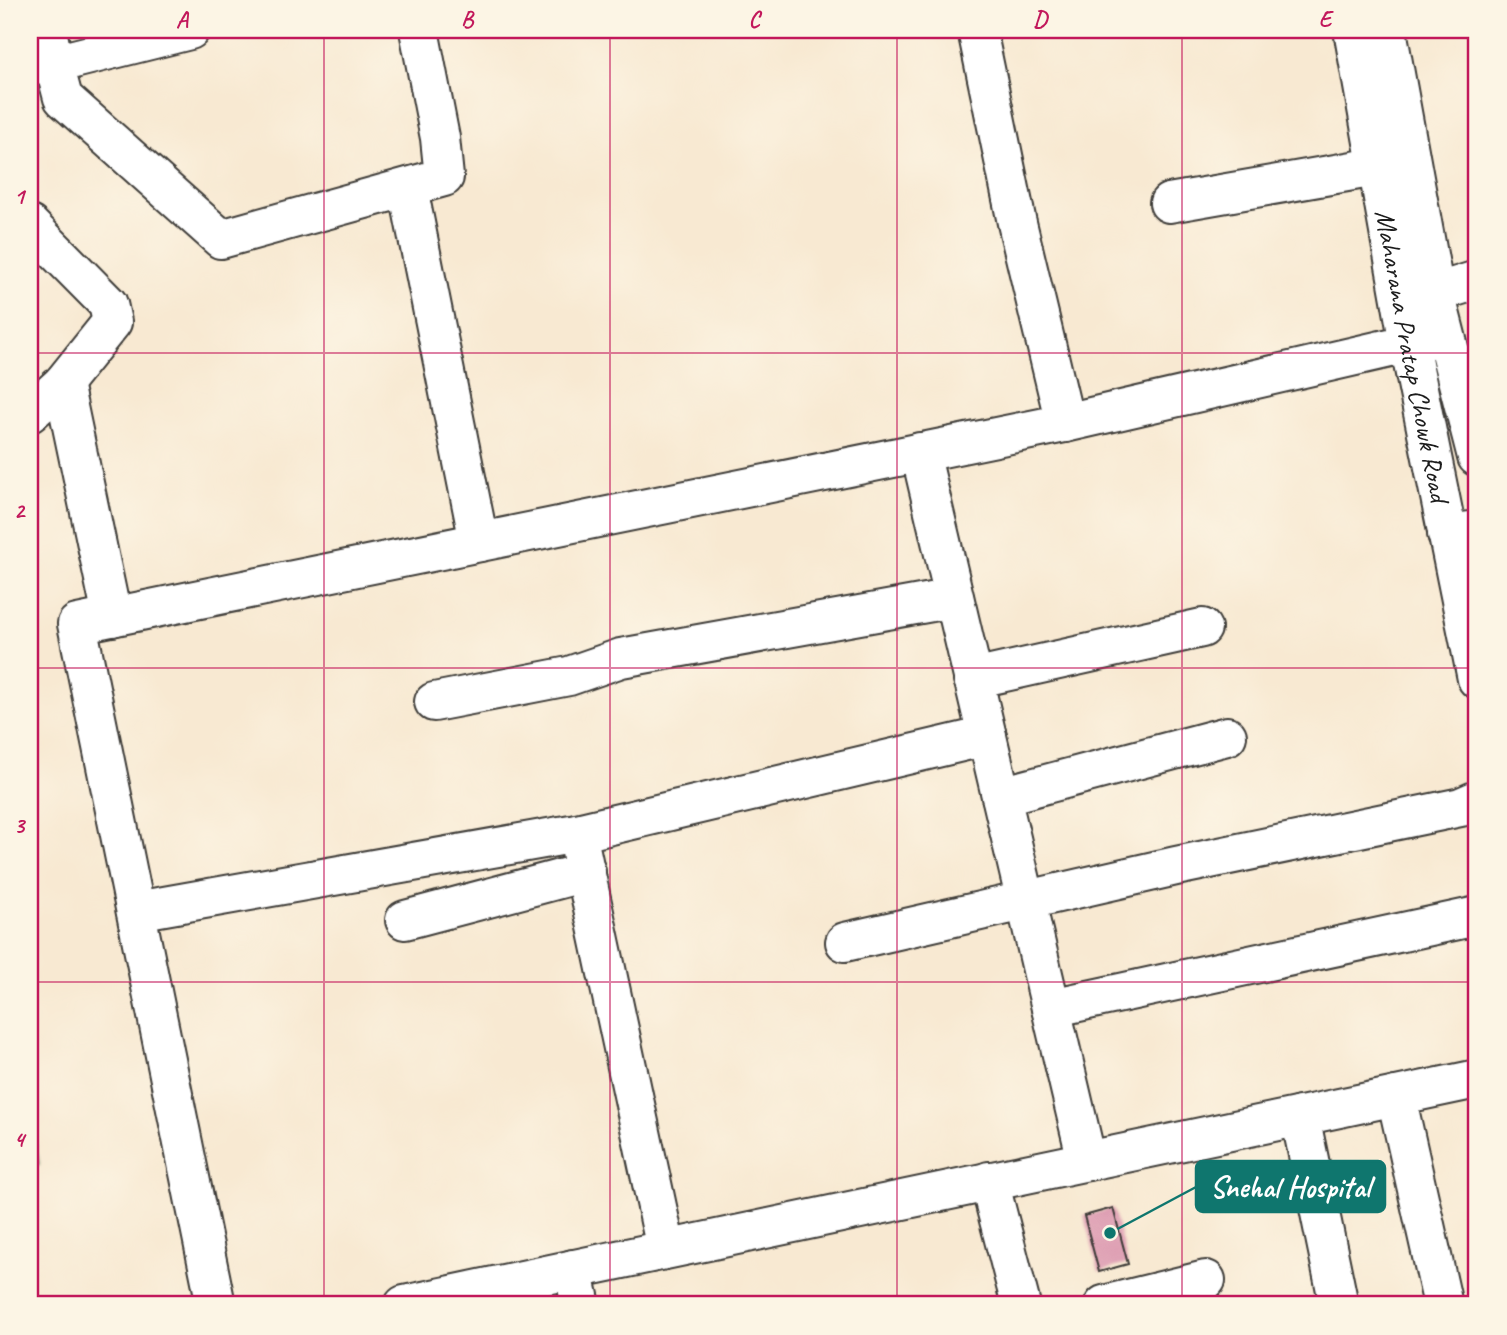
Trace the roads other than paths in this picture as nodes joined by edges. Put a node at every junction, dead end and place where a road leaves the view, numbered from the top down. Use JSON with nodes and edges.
{"nodes":[{"id":1,"x":190,"y":30,"type":"edge"},
{"id":2,"x":419,"y":30,"type":"edge"},
{"id":3,"x":977,"y":30,"type":"edge"},
{"id":4,"x":1353,"y":30,"type":"edge"},
{"id":5,"x":1387,"y":30,"type":"edge"},
{"id":6,"x":43,"y":53,"type":"edge"},
{"id":7,"x":1376,"y":167,"type":"junction"},
{"id":8,"x":408,"y":188,"type":"junction"},
{"id":9,"x":1169,"y":203,"type":"dead end"},
{"id":10,"x":30,"y":225,"type":"edge"},
{"id":11,"x":1477,"y":280,"type":"edge"},
{"id":12,"x":1435,"y":293,"type":"junction"},
{"id":13,"x":1427,"y":339,"type":"junction"},
{"id":14,"x":63,"y":383,"type":"junction"},
{"id":15,"x":30,"y":413,"type":"edge"},
{"id":16,"x":1065,"y":423,"type":"junction"},
{"id":17,"x":920,"y":452,"type":"junction"},
{"id":18,"x":1477,"y":457,"type":"edge"},
{"id":19,"x":1462,"y":532,"type":"edge"},
{"id":20,"x":479,"y":542,"type":"junction"},
{"id":21,"x":954,"y":598,"type":"junction"},
{"id":22,"x":112,"y":617,"type":"junction"},
{"id":23,"x":1202,"y":628,"type":"dead end"},
{"id":24,"x":973,"y":679,"type":"junction"},
{"id":25,"x":1477,"y":679,"type":"edge"},
{"id":26,"x":434,"y":702,"type":"dead end"},
{"id":27,"x":986,"y":736,"type":"junction"},
{"id":28,"x":1227,"y":736,"type":"dead end"},
{"id":29,"x":1001,"y":796,"type":"junction"},
{"id":30,"x":1477,"y":800,"type":"edge"},
{"id":31,"x":577,"y":833,"type":"junction"},
{"id":32,"x":586,"y":872,"type":"junction"},
{"id":33,"x":1026,"y":901,"type":"junction"},
{"id":34,"x":136,"y":911,"type":"junction"},
{"id":35,"x":1477,"y":916,"type":"edge"},
{"id":36,"x":405,"y":920,"type":"dead end"},
{"id":37,"x":845,"y":942,"type":"dead end"},
{"id":38,"x":1051,"y":1008,"type":"junction"},
{"id":39,"x":1477,"y":1079,"type":"edge"},
{"id":40,"x":1396,"y":1096,"type":"junction"},
{"id":41,"x":1300,"y":1116,"type":"junction"},
{"id":42,"x":1087,"y":1161,"type":"junction"},
{"id":43,"x":989,"y":1181,"type":"junction"},
{"id":44,"x":666,"y":1249,"type":"junction"},
{"id":45,"x":573,"y":1269,"type":"junction"},
{"id":46,"x":1206,"y":1280,"type":"dead end"},
{"id":47,"x":216,"y":1305,"type":"edge"},
{"id":48,"x":404,"y":1305,"type":"edge"},
{"id":49,"x":581,"y":1305,"type":"edge"},
{"id":50,"x":1021,"y":1305,"type":"edge"},
{"id":51,"x":1104,"y":1305,"type":"edge"},
{"id":52,"x":1339,"y":1305,"type":"edge"},
{"id":53,"x":1443,"y":1305,"type":"edge"}],
"edges":[{"from":1,"to":6,"type":"street"},
{"from":2,"to":8,"type":"street"},
{"from":3,"to":16,"type":"street"},
{"from":4,"to":7,"type":"street","name":"Maharana Pratap Chowk Road"},
{"from":5,"to":12,"type":"street","name":"Maharana Pratap Chowk Road"},
{"from":6,"to":8,"type":"street"},
{"from":7,"to":9,"type":"street"},
{"from":7,"to":13,"type":"street","name":"Maharana Pratap Chowk Road"},
{"from":8,"to":20,"type":"street"},
{"from":10,"to":14,"type":"street"},
{"from":11,"to":12,"type":"street"},
{"from":12,"to":13,"type":"street","name":"Maharana Pratap Chowk Road"},
{"from":13,"to":16,"type":"street"},
{"from":13,"to":18,"type":"street","name":"Maharana Pratap Chowk Road"},
{"from":13,"to":19,"type":"street","name":"Maharana Pratap Chowk Road"},
{"from":14,"to":15,"type":"street"},
{"from":14,"to":22,"type":"street"},
{"from":16,"to":17,"type":"street"},
{"from":17,"to":20,"type":"street"},
{"from":17,"to":21,"type":"street"},
{"from":19,"to":25,"type":"street","name":"Maharana Pratap Chowk Road"},
{"from":20,"to":22,"type":"street"},
{"from":21,"to":24,"type":"street"},
{"from":21,"to":26,"type":"street"},
{"from":22,"to":34,"type":"street"},
{"from":23,"to":24,"type":"street"},
{"from":24,"to":27,"type":"street"},
{"from":27,"to":29,"type":"street"},
{"from":27,"to":31,"type":"street"},
{"from":28,"to":29,"type":"street"},
{"from":29,"to":33,"type":"street"},
{"from":30,"to":33,"type":"street"},
{"from":31,"to":32,"type":"street"},
{"from":31,"to":34,"type":"street"},
{"from":32,"to":36,"type":"street"},
{"from":32,"to":44,"type":"street"},
{"from":33,"to":37,"type":"street"},
{"from":33,"to":38,"type":"street"},
{"from":34,"to":47,"type":"street"},
{"from":35,"to":38,"type":"street"},
{"from":38,"to":42,"type":"street"},
{"from":39,"to":40,"type":"street"},
{"from":40,"to":41,"type":"street"},
{"from":40,"to":53,"type":"street"},
{"from":41,"to":42,"type":"street"},
{"from":41,"to":52,"type":"street"},
{"from":42,"to":43,"type":"street"},
{"from":43,"to":44,"type":"street"},
{"from":43,"to":50,"type":"street"},
{"from":44,"to":45,"type":"street"},
{"from":45,"to":48,"type":"street"},
{"from":45,"to":49,"type":"street"},
{"from":46,"to":51,"type":"street"}]}
